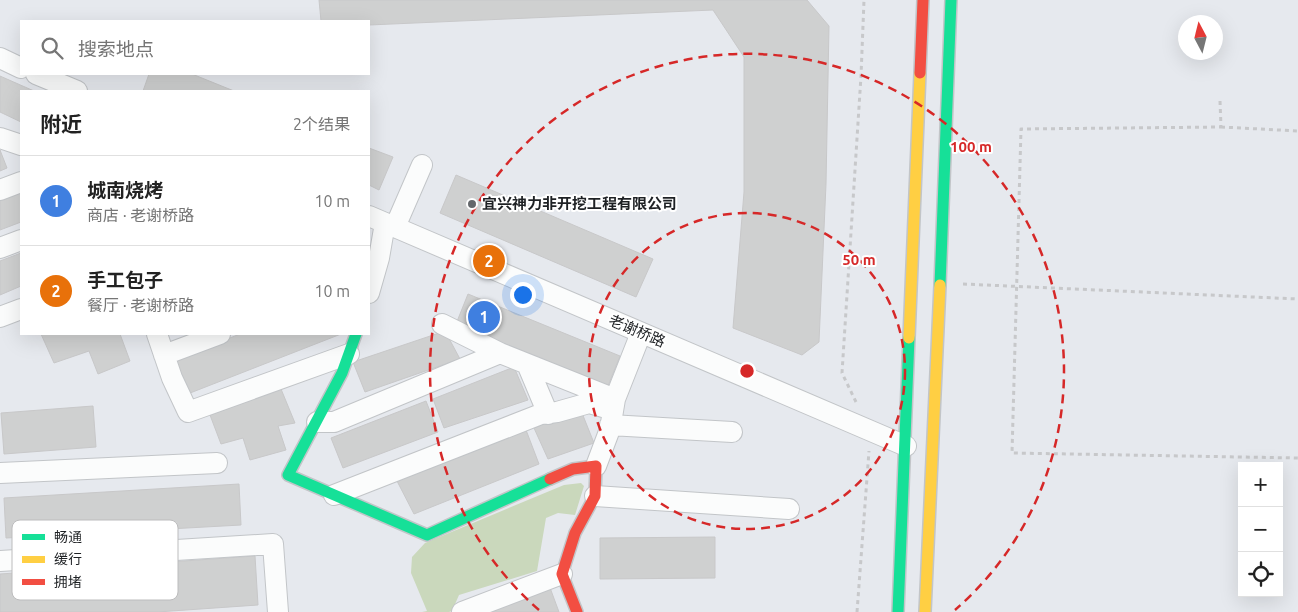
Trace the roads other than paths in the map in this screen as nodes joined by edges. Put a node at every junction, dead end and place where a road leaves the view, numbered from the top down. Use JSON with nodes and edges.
{"nodes":[{"id":1,"x":923,"y":0,"type":"edge"},
{"id":2,"x":951,"y":0,"type":"edge"},
{"id":3,"x":0,"y":58,"type":"edge"},
{"id":4,"x":20,"y":68,"type":"edge"},
{"id":5,"x":38,"y":75,"type":"edge"},
{"id":6,"x":74,"y":90,"type":"edge"},
{"id":7,"x":0,"y":138,"type":"edge"},
{"id":8,"x":20,"y":145,"type":"edge"},
{"id":9,"x":422,"y":164,"type":"dead end"},
{"id":10,"x":20,"y":182,"type":"edge"},
{"id":11,"x":0,"y":190,"type":"edge"},
{"id":12,"x":383,"y":222,"type":"edge"},
{"id":13,"x":20,"y":240,"type":"edge"},
{"id":14,"x":375,"y":244,"type":"edge"},
{"id":15,"x":0,"y":248,"type":"edge"},
{"id":16,"x":370,"y":285,"type":"edge"},
{"id":17,"x":20,"y":310,"type":"edge"},
{"id":18,"x":442,"y":324,"type":"dead end"},
{"id":19,"x":3,"y":326,"type":"edge"},
{"id":20,"x":641,"y":333,"type":"junction"},
{"id":21,"x":157,"y":335,"type":"edge"},
{"id":22,"x":217,"y":335,"type":"edge"},
{"id":23,"x":356,"y":335,"type":"edge"},
{"id":24,"x":500,"y":353,"type":"junction"},
{"id":25,"x":349,"y":354,"type":"junction"},
{"id":26,"x":164,"y":355,"type":"junction"},
{"id":27,"x":527,"y":364,"type":"junction"},
{"id":28,"x":607,"y":406,"type":"junction"},
{"id":29,"x":548,"y":414,"type":"junction"},
{"id":30,"x":316,"y":422,"type":"junction"},
{"id":31,"x":732,"y":432,"type":"dead end"},
{"id":32,"x":906,"y":446,"type":"junction"},
{"id":33,"x":217,"y":463,"type":"dead end"},
{"id":34,"x":596,"y":466,"type":"junction"},
{"id":35,"x":0,"y":473,"type":"edge"},
{"id":36,"x":334,"y":495,"type":"junction"},
{"id":37,"x":595,"y":496,"type":"junction"},
{"id":38,"x":789,"y":509,"type":"dead end"},
{"id":39,"x":178,"y":550,"type":"edge"},
{"id":40,"x":562,"y":574,"type":"junction"},
{"id":41,"x":278,"y":612,"type":"edge"},
{"id":42,"x":462,"y":612,"type":"edge"},
{"id":43,"x":577,"y":612,"type":"edge"},
{"id":44,"x":898,"y":612,"type":"edge"},
{"id":45,"x":925,"y":612,"type":"edge"}],
"edges":[{"from":1,"to":32,"type":"main road"},
{"from":2,"to":45,"type":"main road"},
{"from":3,"to":4,"type":"street"},
{"from":5,"to":6,"type":"street"},
{"from":7,"to":8,"type":"street"},
{"from":9,"to":12,"type":"street"},
{"from":10,"to":11,"type":"street"},
{"from":12,"to":14,"type":"street"},
{"from":12,"to":20,"type":"street","name":"老谢桥路"},
{"from":13,"to":15,"type":"street"},
{"from":14,"to":16,"type":"street"},
{"from":17,"to":19,"type":"street"},
{"from":18,"to":24,"type":"street"},
{"from":20,"to":28,"type":"street"},
{"from":20,"to":32,"type":"street","name":"老谢桥路"},
{"from":21,"to":26,"type":"street"},
{"from":22,"to":26,"type":"street"},
{"from":23,"to":25,"type":"main road"},
{"from":24,"to":27,"type":"street"},
{"from":24,"to":30,"type":"street"},
{"from":25,"to":26,"type":"street"},
{"from":25,"to":30,"type":"main road"},
{"from":27,"to":28,"type":"street"},
{"from":27,"to":29,"type":"street"},
{"from":28,"to":29,"type":"street"},
{"from":28,"to":31,"type":"street"},
{"from":28,"to":34,"type":"street"},
{"from":29,"to":36,"type":"street"},
{"from":30,"to":36,"type":"main road"},
{"from":32,"to":44,"type":"main road"},
{"from":33,"to":35,"type":"street"},
{"from":34,"to":36,"type":"main road"},
{"from":34,"to":37,"type":"main road"},
{"from":37,"to":38,"type":"street"},
{"from":37,"to":40,"type":"main road"},
{"from":39,"to":41,"type":"street"},
{"from":40,"to":42,"type":"street"},
{"from":40,"to":43,"type":"main road"}]}
